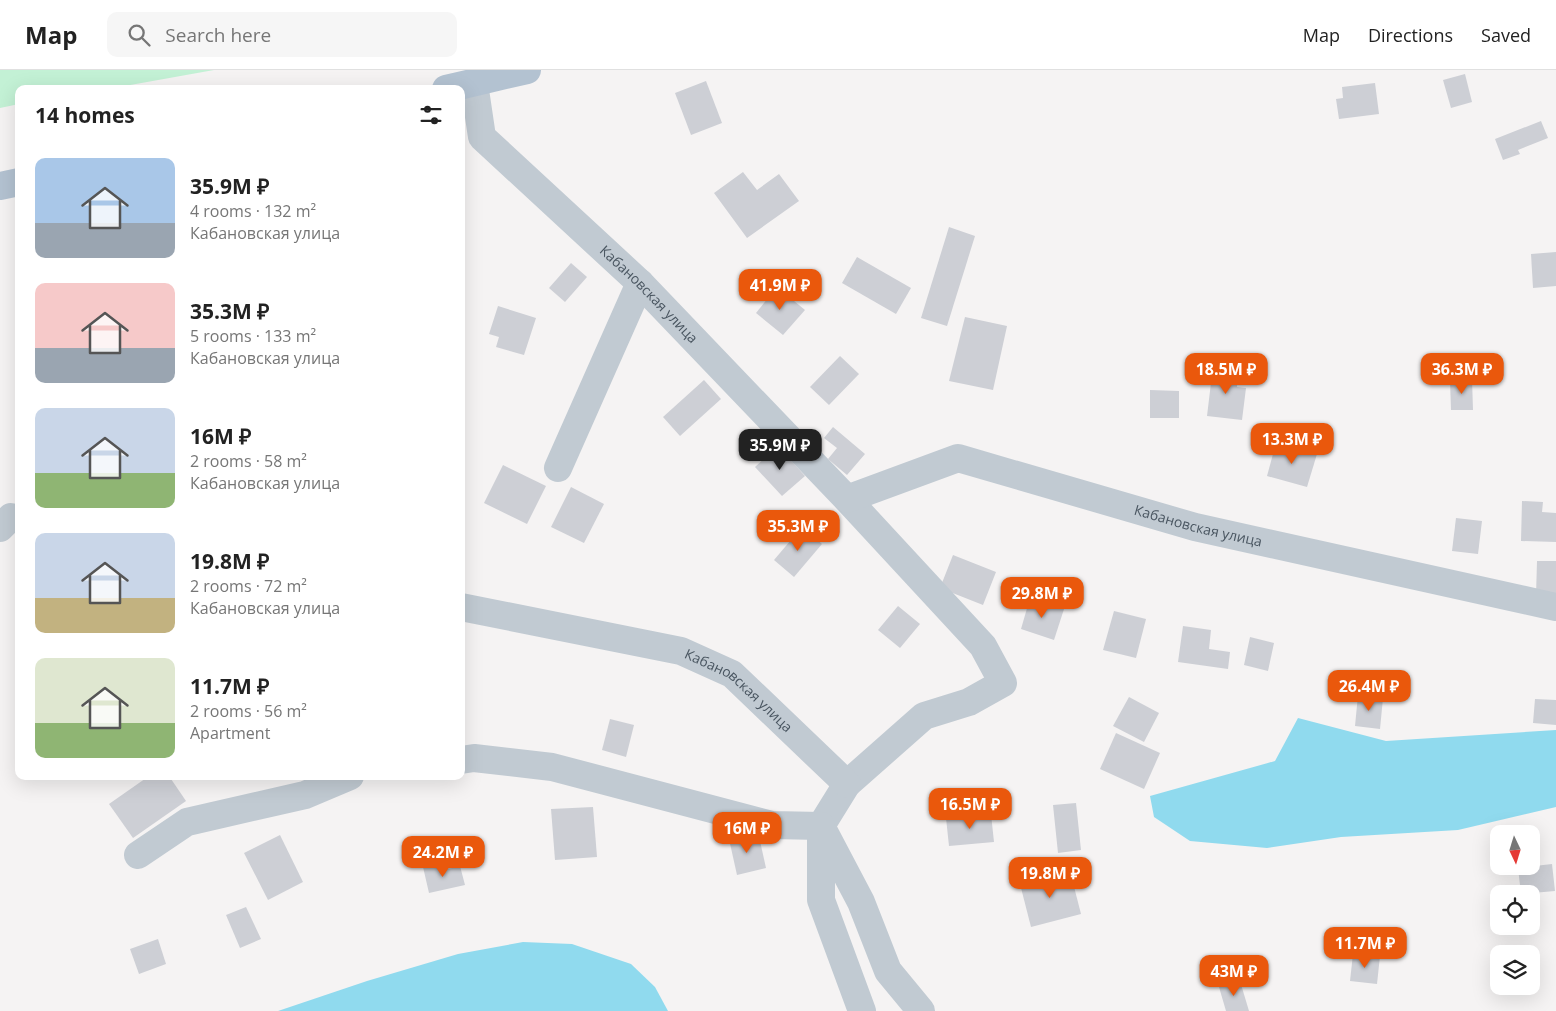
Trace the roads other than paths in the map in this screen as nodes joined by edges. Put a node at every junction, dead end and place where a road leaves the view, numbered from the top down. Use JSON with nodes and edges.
{"nodes":[{"id":1,"x":527,"y":70,"type":"edge"},
{"id":2,"x":474,"y":83,"type":"junction"},
{"id":3,"x":465,"y":85,"type":"edge"},
{"id":4,"x":15,"y":183,"type":"edge"},
{"id":5,"x":0,"y":186,"type":"edge"},
{"id":6,"x":640,"y":283,"type":"junction"},
{"id":7,"x":558,"y":468,"type":"dead end"},
{"id":8,"x":847,"y":499,"type":"junction"},
{"id":9,"x":1556,"y":607,"type":"edge"},
{"id":10,"x":465,"y":608,"type":"edge"},
{"id":11,"x":465,"y":759,"type":"edge"},
{"id":12,"x":341,"y":780,"type":"edge"},
{"id":13,"x":847,"y":784,"type":"junction"},
{"id":14,"x":821,"y":826,"type":"junction"},
{"id":15,"x":138,"y":855,"type":"dead end"},
{"id":16,"x":862,"y":1011,"type":"edge"},
{"id":17,"x":921,"y":1011,"type":"edge"}],
"edges":[{"from":1,"to":2,"type":"main road"},
{"from":2,"to":3,"type":"main road"},
{"from":2,"to":6,"type":"street","name":"Кабановская улица"},
{"from":4,"to":5,"type":"main road"},
{"from":6,"to":7,"type":"street"},
{"from":6,"to":8,"type":"street","name":"Кабановская улица"},
{"from":8,"to":9,"type":"street","name":"Кабановская улица"},
{"from":8,"to":13,"type":"street","name":"Кабановская улица"},
{"from":10,"to":13,"type":"street","name":"Кабановская улица"},
{"from":11,"to":14,"type":"street"},
{"from":12,"to":15,"type":"street"},
{"from":13,"to":14,"type":"street","name":"Кабановская улица"},
{"from":14,"to":16,"type":"street"},
{"from":14,"to":17,"type":"street"}]}
